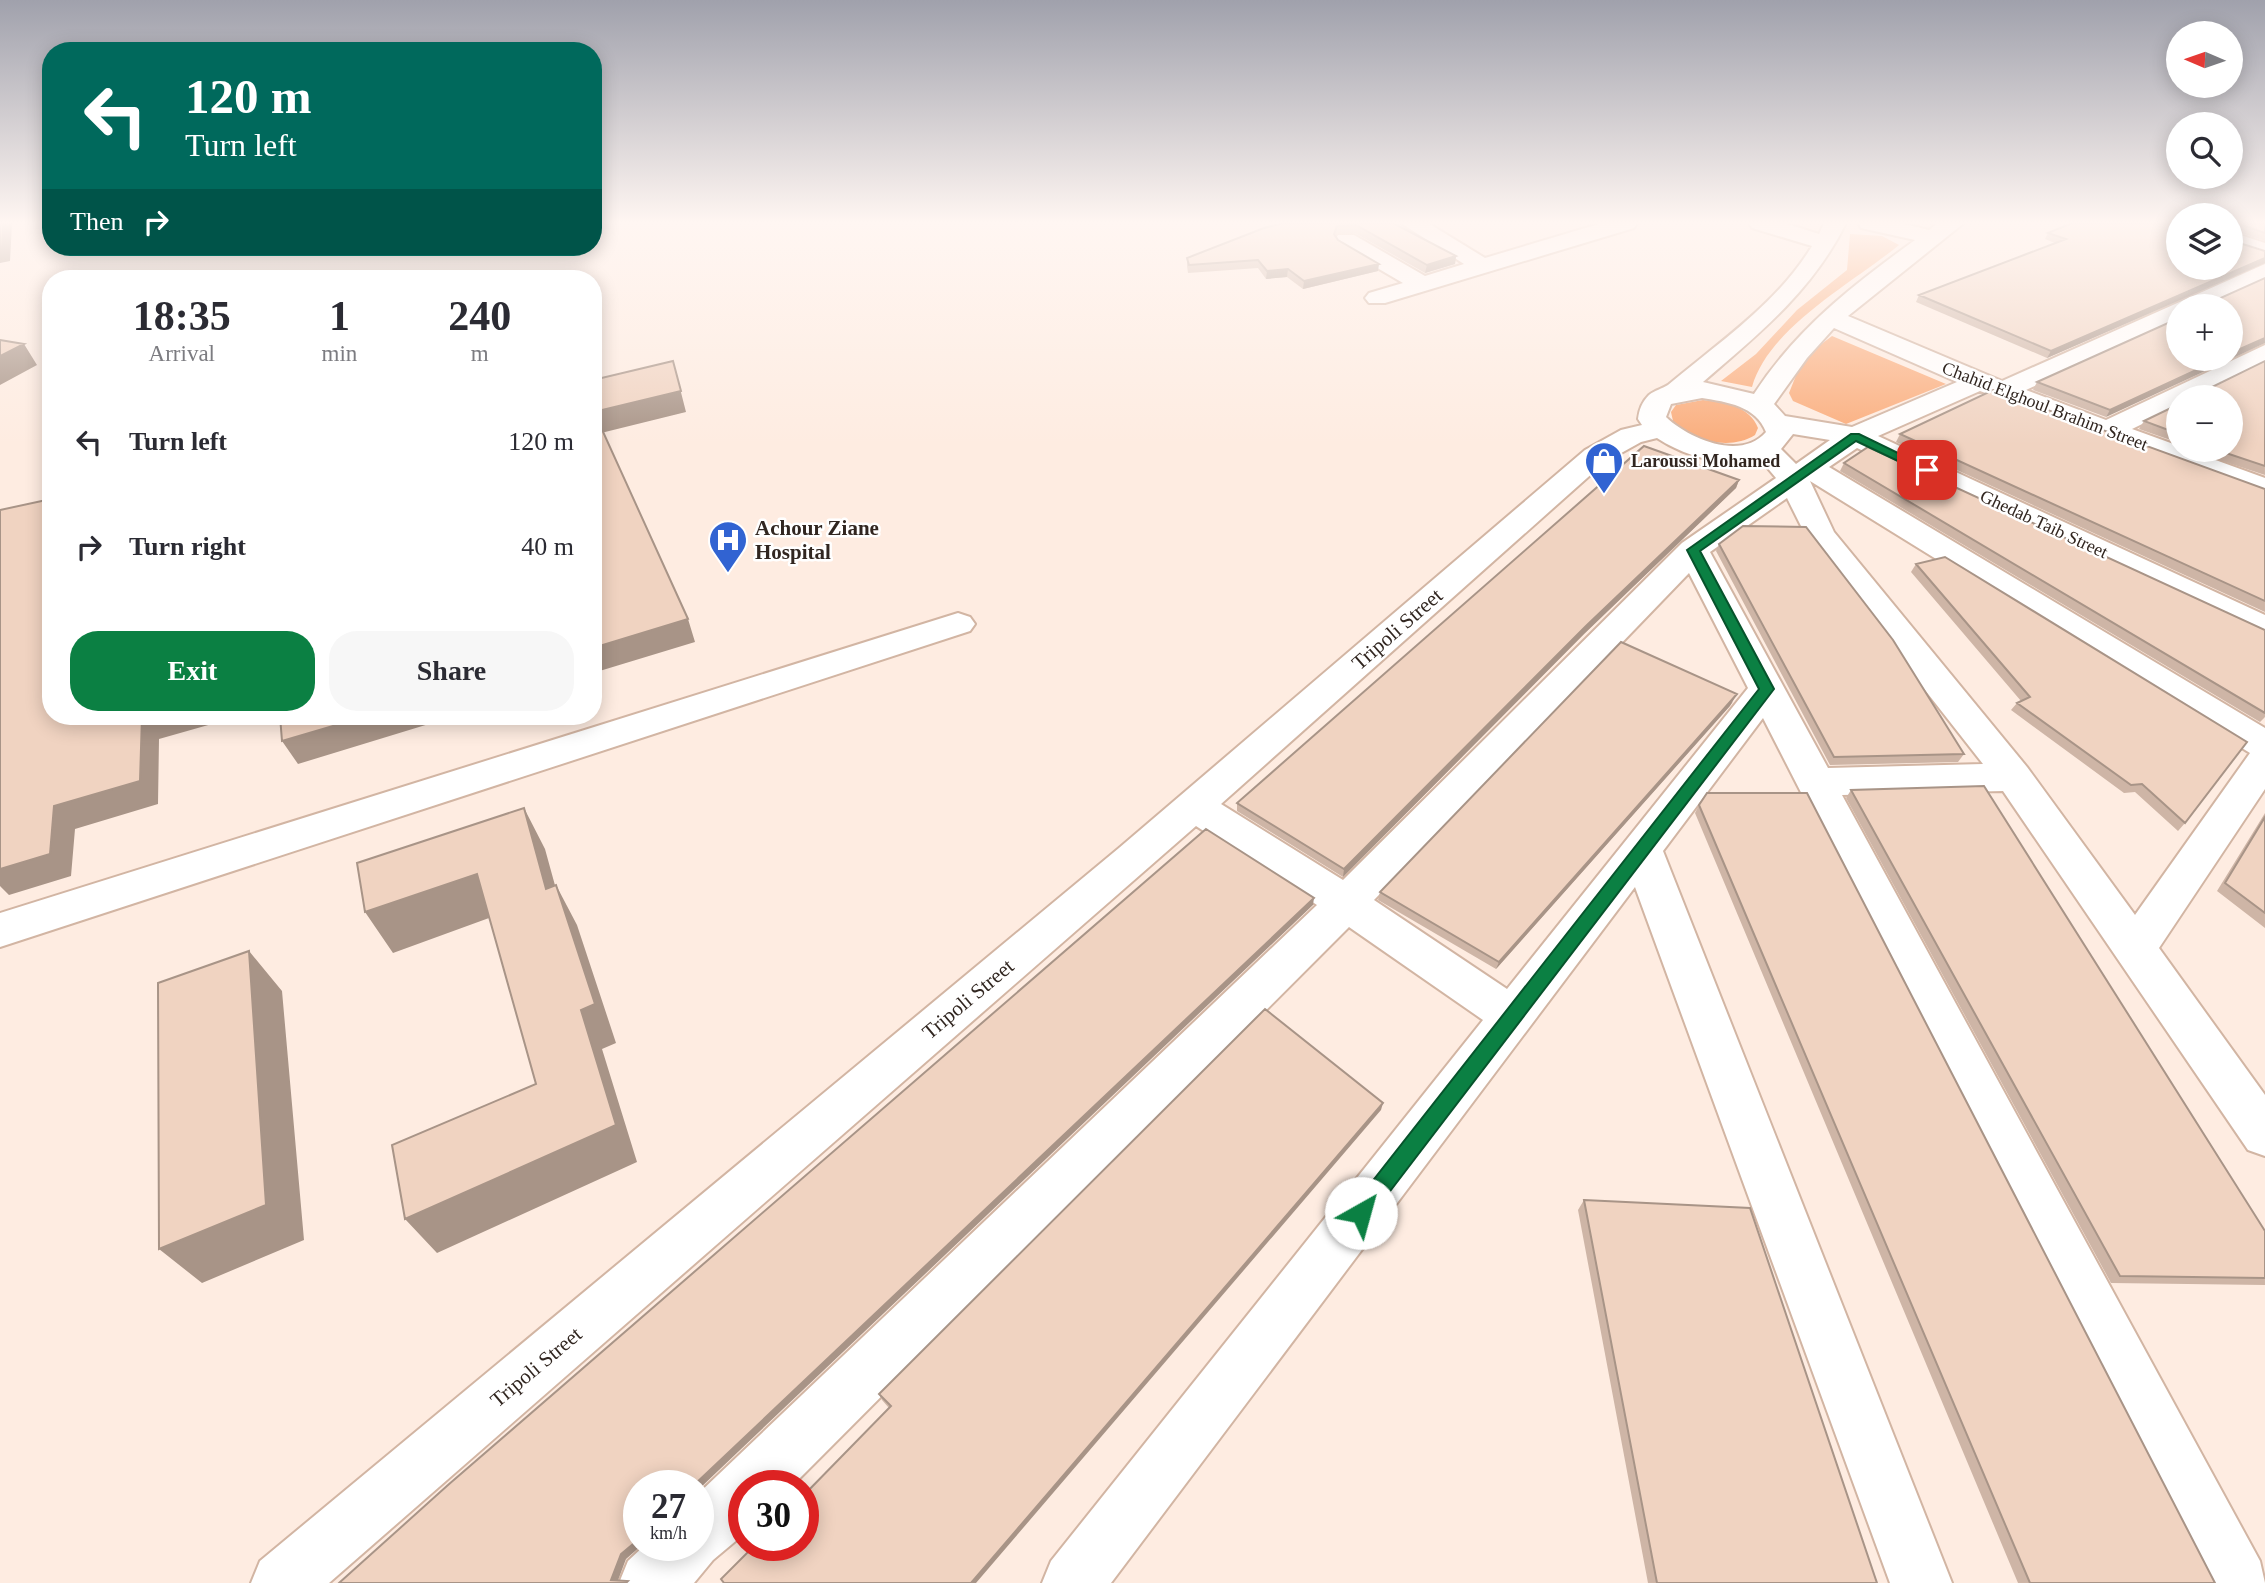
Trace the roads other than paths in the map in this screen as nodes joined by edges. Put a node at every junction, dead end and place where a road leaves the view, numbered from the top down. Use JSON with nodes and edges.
{"nodes":[{"id":1,"x":1381,"y":297,"type":"edge"},
{"id":2,"x":1784,"y":297,"type":"edge"},
{"id":3,"x":1855,"y":297,"type":"edge"},
{"id":4,"x":1377,"y":298,"type":"dead end"},
{"id":5,"x":2166,"y":316,"type":"edge"},
{"id":6,"x":1829,"y":317,"type":"junction"},
{"id":7,"x":2265,"y":353,"type":"edge"},
{"id":8,"x":1991,"y":387,"type":"junction"},
{"id":9,"x":1667,"y":410,"type":"junction"},
{"id":10,"x":2103,"y":430,"type":"junction"},
{"id":11,"x":1855,"y":436,"type":"junction"},
{"id":12,"x":1781,"y":445,"type":"junction"},
{"id":13,"x":2265,"y":488,"type":"edge"},
{"id":14,"x":1693,"y":550,"type":"junction"},
{"id":15,"x":958,"y":624,"type":"dead end"},
{"id":16,"x":2265,"y":628,"type":"edge"},
{"id":17,"x":1766,"y":689,"type":"junction"},
{"id":18,"x":2265,"y":745,"type":"edge"},
{"id":19,"x":2265,"y":760,"type":"edge"},
{"id":20,"x":2014,"y":778,"type":"junction"},
{"id":21,"x":1815,"y":782,"type":"junction"},
{"id":22,"x":1194,"y":806,"type":"junction"},
{"id":23,"x":1642,"y":850,"type":"junction"},
{"id":24,"x":1346,"y":903,"type":"junction"},
{"id":25,"x":0,"y":930,"type":"edge"},
{"id":26,"x":2135,"y":949,"type":"junction"},
{"id":27,"x":1513,"y":1017,"type":"junction"},
{"id":28,"x":2265,"y":1134,"type":"edge"},
{"id":29,"x":766,"y":1470,"type":"edge"},
{"id":30,"x":728,"y":1507,"type":"edge"},
{"id":31,"x":714,"y":1521,"type":"edge"},
{"id":32,"x":673,"y":1561,"type":"edge"},
{"id":33,"x":282,"y":1583,"type":"edge"},
{"id":34,"x":650,"y":1583,"type":"edge"},
{"id":35,"x":1073,"y":1583,"type":"edge"},
{"id":36,"x":1921,"y":1583,"type":"edge"},
{"id":37,"x":2238,"y":1583,"type":"edge"}],
"edges":[{"from":1,"to":4,"type":"street"},
{"from":2,"to":9,"type":"street","name":"Tripoli Street"},
{"from":3,"to":6,"type":"street"},
{"from":5,"to":8,"type":"street"},
{"from":6,"to":8,"type":"street","name":"Chahid Elghoul Brahim Street"},
{"from":6,"to":12,"type":"street"},
{"from":7,"to":10,"type":"street"},
{"from":8,"to":10,"type":"street","name":"Chahid Elghoul Brahim Street"},
{"from":8,"to":11,"type":"street"},
{"from":9,"to":12,"type":"street"},
{"from":9,"to":12,"type":"street"},
{"from":9,"to":22,"type":"street","name":"Tripoli Street"},
{"from":10,"to":13,"type":"street","name":"Chahid Elghoul Brahim Street"},
{"from":11,"to":12,"type":"street","name":"Ghedab Taib Street"},
{"from":11,"to":12,"type":"street"},
{"from":11,"to":16,"type":"street","name":"Ghedab Taib Street"},
{"from":12,"to":14,"type":"street"},
{"from":12,"to":18,"type":"street"},
{"from":12,"to":20,"type":"street"},
{"from":14,"to":17,"type":"street"},
{"from":14,"to":24,"type":"street"},
{"from":15,"to":25,"type":"street"},
{"from":17,"to":21,"type":"street"},
{"from":17,"to":23,"type":"street"},
{"from":19,"to":26,"type":"street"},
{"from":20,"to":21,"type":"street"},
{"from":20,"to":26,"type":"street"},
{"from":21,"to":37,"type":"street"},
{"from":22,"to":24,"type":"street"},
{"from":22,"to":33,"type":"street","name":"Tripoli Street"},
{"from":23,"to":27,"type":"street"},
{"from":23,"to":36,"type":"street"},
{"from":24,"to":27,"type":"street"},
{"from":24,"to":29,"type":"street"},
{"from":26,"to":28,"type":"street"},
{"from":27,"to":35,"type":"street"},
{"from":30,"to":31,"type":"street"},
{"from":32,"to":34,"type":"street"}]}
